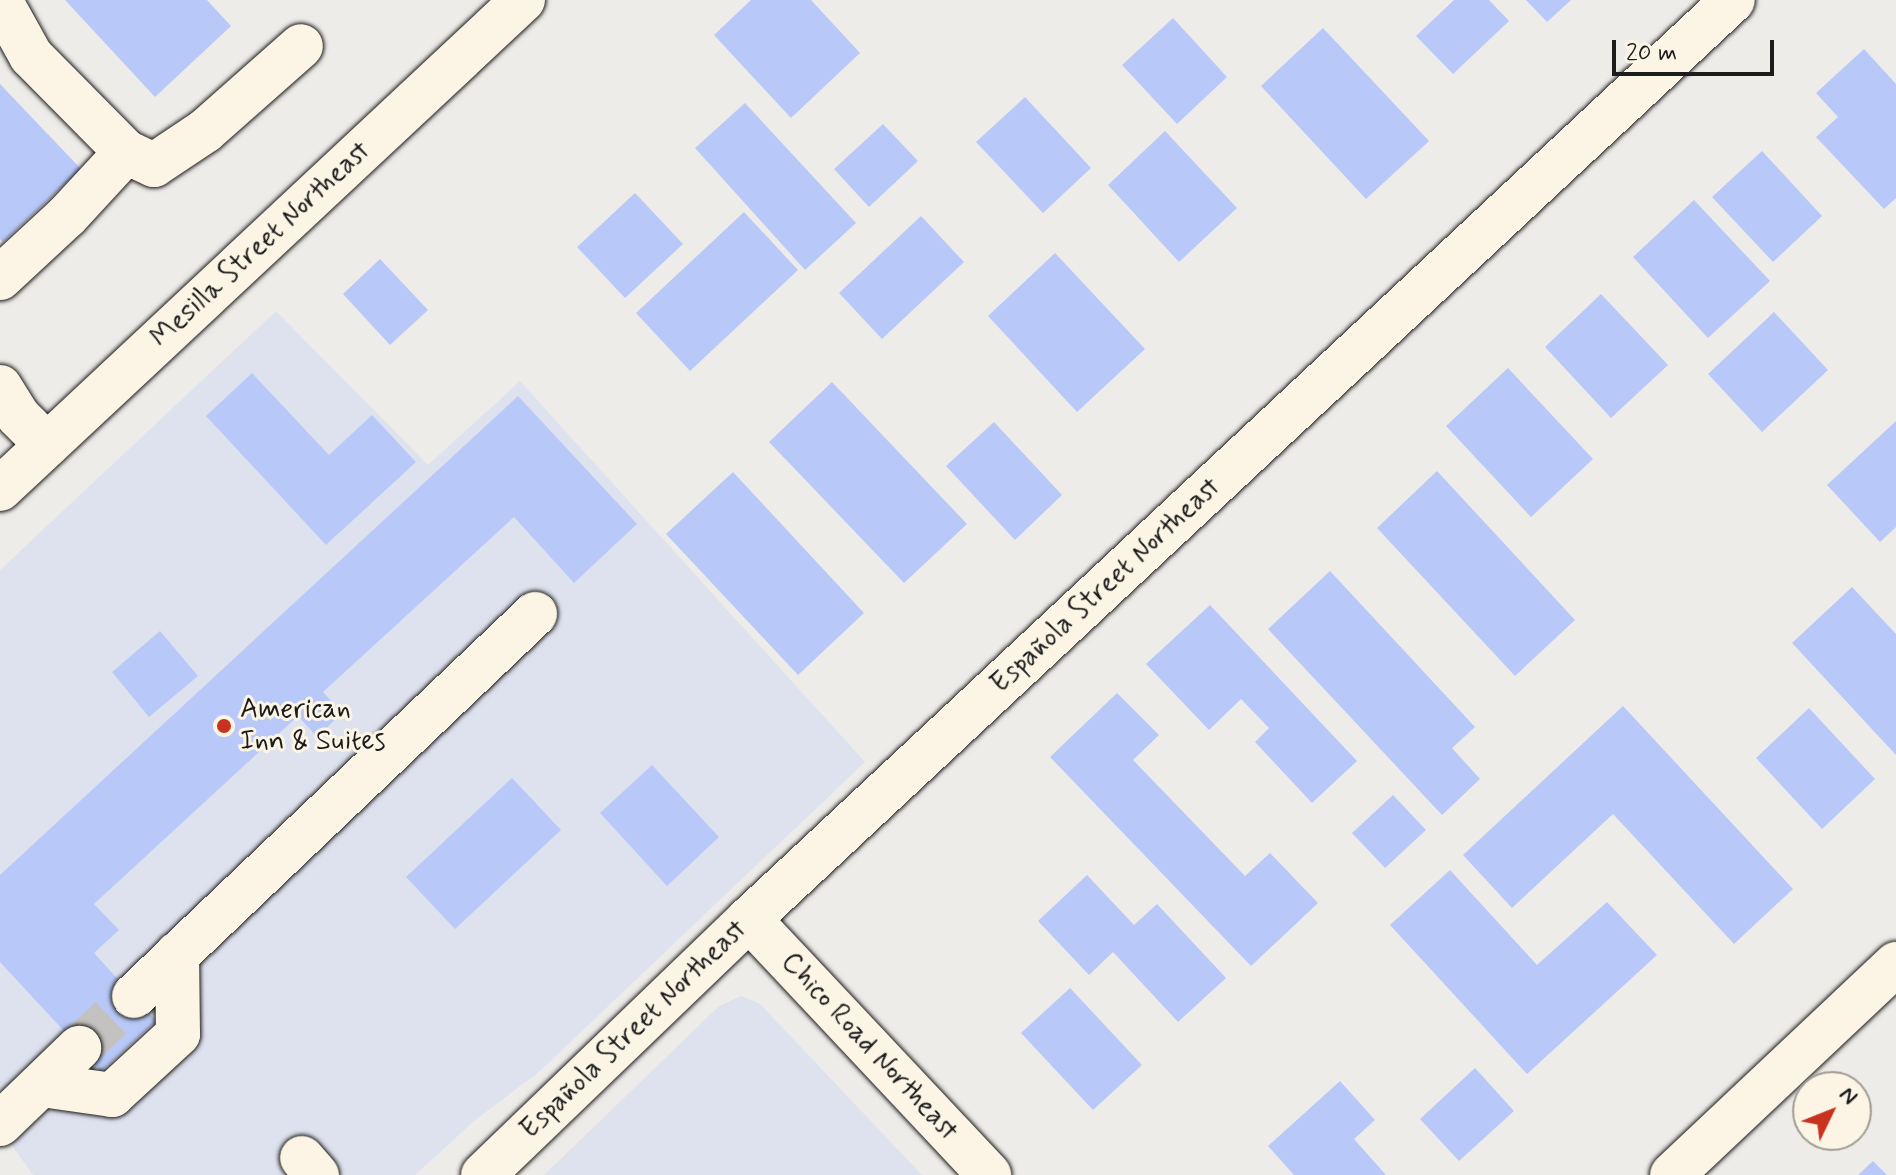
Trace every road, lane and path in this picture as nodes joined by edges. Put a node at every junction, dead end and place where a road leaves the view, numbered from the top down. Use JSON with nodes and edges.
{"nodes":[{"id":1,"x":0,"y":0,"type":"edge"},
{"id":2,"x":523,"y":0,"type":"edge"},
{"id":3,"x":1733,"y":0,"type":"edge"},
{"id":4,"x":301,"y":46,"type":"dead end"},
{"id":5,"x":126,"y":152,"type":"junction"},
{"id":6,"x":0,"y":278,"type":"edge"},
{"id":7,"x":0,"y":387,"type":"edge"},
{"id":8,"x":47,"y":445,"type":"junction"},
{"id":9,"x":0,"y":489,"type":"edge"},
{"id":10,"x":535,"y":614,"type":"dead end"},
{"id":11,"x":749,"y":919,"type":"junction"},
{"id":12,"x":177,"y":954,"type":"junction"},
{"id":13,"x":1896,"y":964,"type":"edge"},
{"id":14,"x":134,"y":996,"type":"tunnel mouth"},
{"id":15,"x":79,"y":1048,"type":"tunnel mouth"},
{"id":16,"x":42,"y":1085,"type":"junction"},
{"id":17,"x":0,"y":1124,"type":"edge"},
{"id":18,"x":483,"y":1175,"type":"edge"},
{"id":19,"x":989,"y":1175,"type":"edge"},
{"id":20,"x":1672,"y":1175,"type":"edge"}],
"edges":[{"from":1,"to":5,"type":"street"},
{"from":2,"to":8,"type":"street","name":"Mesilla Street Northeast"},
{"from":3,"to":11,"type":"street","name":"Española Street Northeast"},
{"from":4,"to":5,"type":"street"},
{"from":5,"to":6,"type":"street"},
{"from":7,"to":8,"type":"street"},
{"from":8,"to":9,"type":"street","name":"Mesilla Street Northeast"},
{"from":10,"to":12,"type":"street"},
{"from":11,"to":18,"type":"street","name":"Española Street Northeast"},
{"from":11,"to":19,"type":"street","name":"Chico Road Northeast"},
{"from":12,"to":14,"type":"street"},
{"from":12,"to":16,"type":"street"},
{"from":13,"to":20,"type":"street"},
{"from":15,"to":16,"type":"street"},
{"from":16,"to":17,"type":"street"}]}
